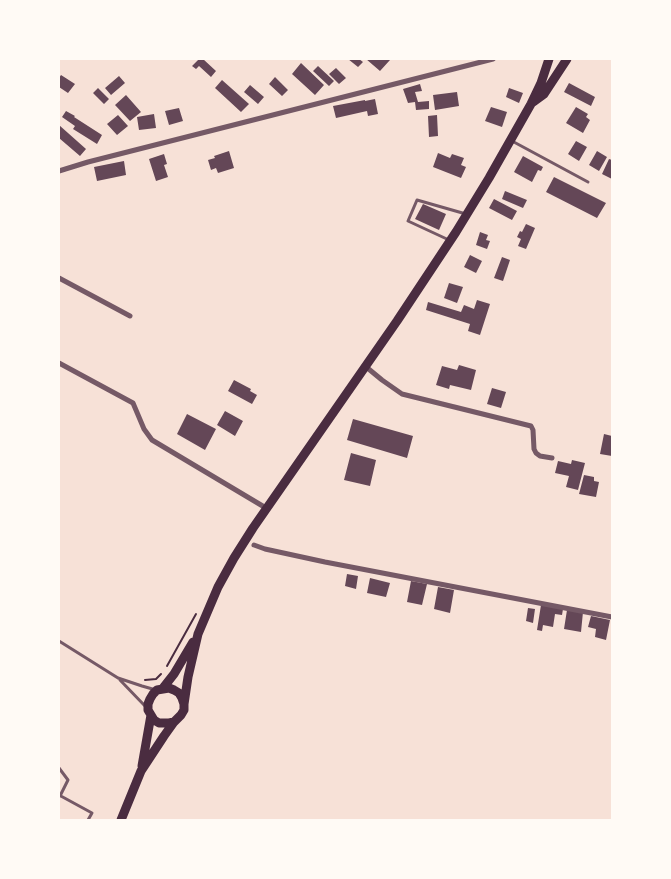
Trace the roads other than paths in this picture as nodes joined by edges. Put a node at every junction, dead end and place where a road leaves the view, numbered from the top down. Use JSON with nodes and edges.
{"nodes":[{"id":1,"x":493,"y":59,"type":"edge"},
{"id":2,"x":549,"y":59,"type":"edge"},
{"id":3,"x":567,"y":59,"type":"edge"},
{"id":4,"x":531,"y":104,"type":"junction"},
{"id":5,"x":511,"y":140,"type":"junction"},
{"id":6,"x":59,"y":171,"type":"edge"},
{"id":7,"x":588,"y":182,"type":"dead end"},
{"id":8,"x":467,"y":214,"type":"junction"},
{"id":9,"x":450,"y":240,"type":"junction"},
{"id":10,"x":59,"y":278,"type":"edge"},
{"id":11,"x":130,"y":316,"type":"dead end"},
{"id":12,"x":59,"y":363,"type":"edge"},
{"id":13,"x":365,"y":366,"type":"junction"},
{"id":14,"x":552,"y":458,"type":"dead end"},
{"id":15,"x":266,"y":508,"type":"junction"},
{"id":16,"x":254,"y":545,"type":"dead end"},
{"id":17,"x":612,"y":617,"type":"edge"},
{"id":18,"x":198,"y":634,"type":"junction"},
{"id":19,"x":59,"y":641,"type":"edge"},
{"id":20,"x":118,"y":678,"type":"junction"},
{"id":21,"x":160,"y":689,"type":"junction"},
{"id":22,"x":184,"y":704,"type":"junction"},
{"id":23,"x":150,"y":712,"type":"junction"},
{"id":24,"x":174,"y":722,"type":"junction"},
{"id":25,"x":59,"y":768,"type":"edge"},
{"id":26,"x":141,"y":771,"type":"junction"},
{"id":27,"x":60,"y":772,"type":"edge"},
{"id":28,"x":59,"y":796,"type":"edge"},
{"id":29,"x":88,"y":820,"type":"edge"},
{"id":30,"x":121,"y":820,"type":"edge"}],
"edges":[{"from":1,"to":6,"type":"street"},
{"from":2,"to":4,"type":"main road"},
{"from":3,"to":4,"type":"main road"},
{"from":4,"to":5,"type":"main road"},
{"from":5,"to":7,"type":"lane"},
{"from":5,"to":8,"type":"main road"},
{"from":8,"to":9,"type":"main road"},
{"from":8,"to":9,"type":"lane"},
{"from":9,"to":13,"type":"main road"},
{"from":10,"to":11,"type":"street"},
{"from":12,"to":15,"type":"street"},
{"from":13,"to":14,"type":"street"},
{"from":13,"to":15,"type":"main road"},
{"from":15,"to":18,"type":"main road"},
{"from":16,"to":17,"type":"street"},
{"from":18,"to":21,"type":"main road"},
{"from":18,"to":22,"type":"main road"},
{"from":19,"to":20,"type":"lane"},
{"from":20,"to":21,"type":"lane"},
{"from":20,"to":23,"type":"lane"},
{"from":21,"to":22,"type":"main road"},
{"from":21,"to":23,"type":"main road"},
{"from":22,"to":24,"type":"main road"},
{"from":23,"to":24,"type":"main road"},
{"from":23,"to":26,"type":"main road"},
{"from":24,"to":26,"type":"main road"},
{"from":25,"to":27,"type":"lane"},
{"from":26,"to":30,"type":"main road"},
{"from":27,"to":28,"type":"lane"},
{"from":28,"to":29,"type":"lane"}]}
